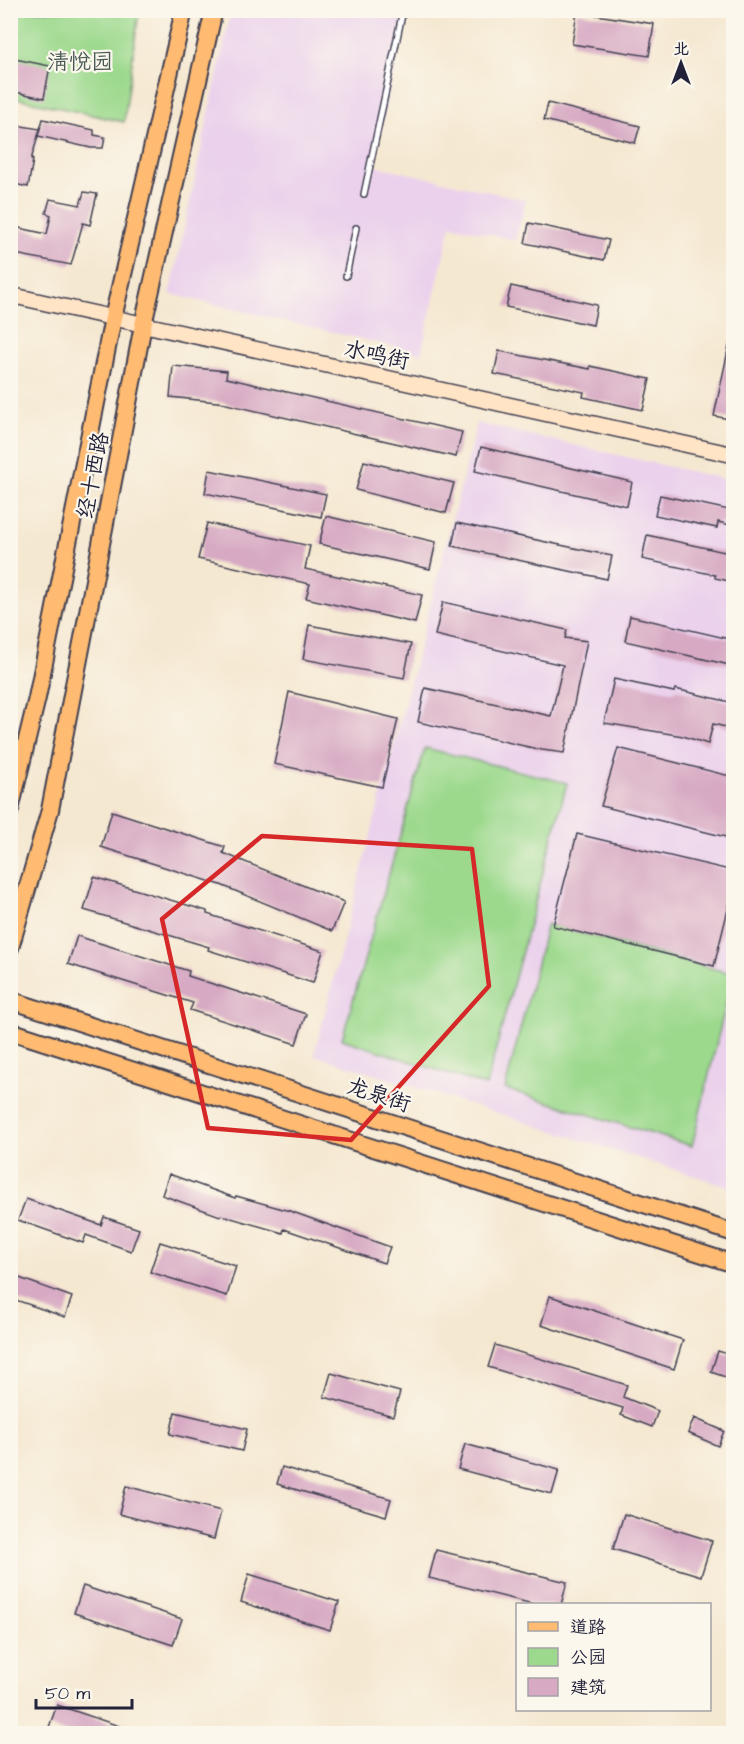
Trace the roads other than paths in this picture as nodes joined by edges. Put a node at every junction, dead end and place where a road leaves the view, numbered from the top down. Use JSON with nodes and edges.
{"nodes":[{"id":1,"x":184,"y":10,"type":"edge"},
{"id":2,"x":214,"y":10,"type":"edge"},
{"id":3,"x":403,"y":10,"type":"edge"},
{"id":4,"x":364,"y":194,"type":"dead end"},
{"id":5,"x":356,"y":228,"type":"dead end"},
{"id":6,"x":346,"y":276,"type":"dead end"},
{"id":7,"x":10,"y":296,"type":"edge"},
{"id":8,"x":113,"y":318,"type":"junction"},
{"id":9,"x":143,"y":325,"type":"junction"},
{"id":10,"x":734,"y":455,"type":"edge"},
{"id":11,"x":10,"y":810,"type":"edge"},
{"id":12,"x":10,"y":948,"type":"edge"},
{"id":13,"x":10,"y":1000,"type":"edge"},
{"id":14,"x":10,"y":1031,"type":"edge"},
{"id":15,"x":734,"y":1233,"type":"edge"},
{"id":16,"x":734,"y":1264,"type":"edge"}],
"edges":[{"from":1,"to":8,"type":"main road","name":"经十西路"},
{"from":2,"to":9,"type":"main road","name":"经十西路"},
{"from":3,"to":4,"type":"lane"},
{"from":5,"to":6,"type":"lane"},
{"from":7,"to":8,"type":"street","name":"水鸣街"},
{"from":8,"to":9,"type":"street","name":"水鸣街"},
{"from":8,"to":11,"type":"main road","name":"经十西路"},
{"from":9,"to":10,"type":"street","name":"水鸣街"},
{"from":9,"to":12,"type":"main road","name":"经十西路"},
{"from":13,"to":15,"type":"main road","name":"龙泉街"},
{"from":14,"to":16,"type":"main road"}]}
